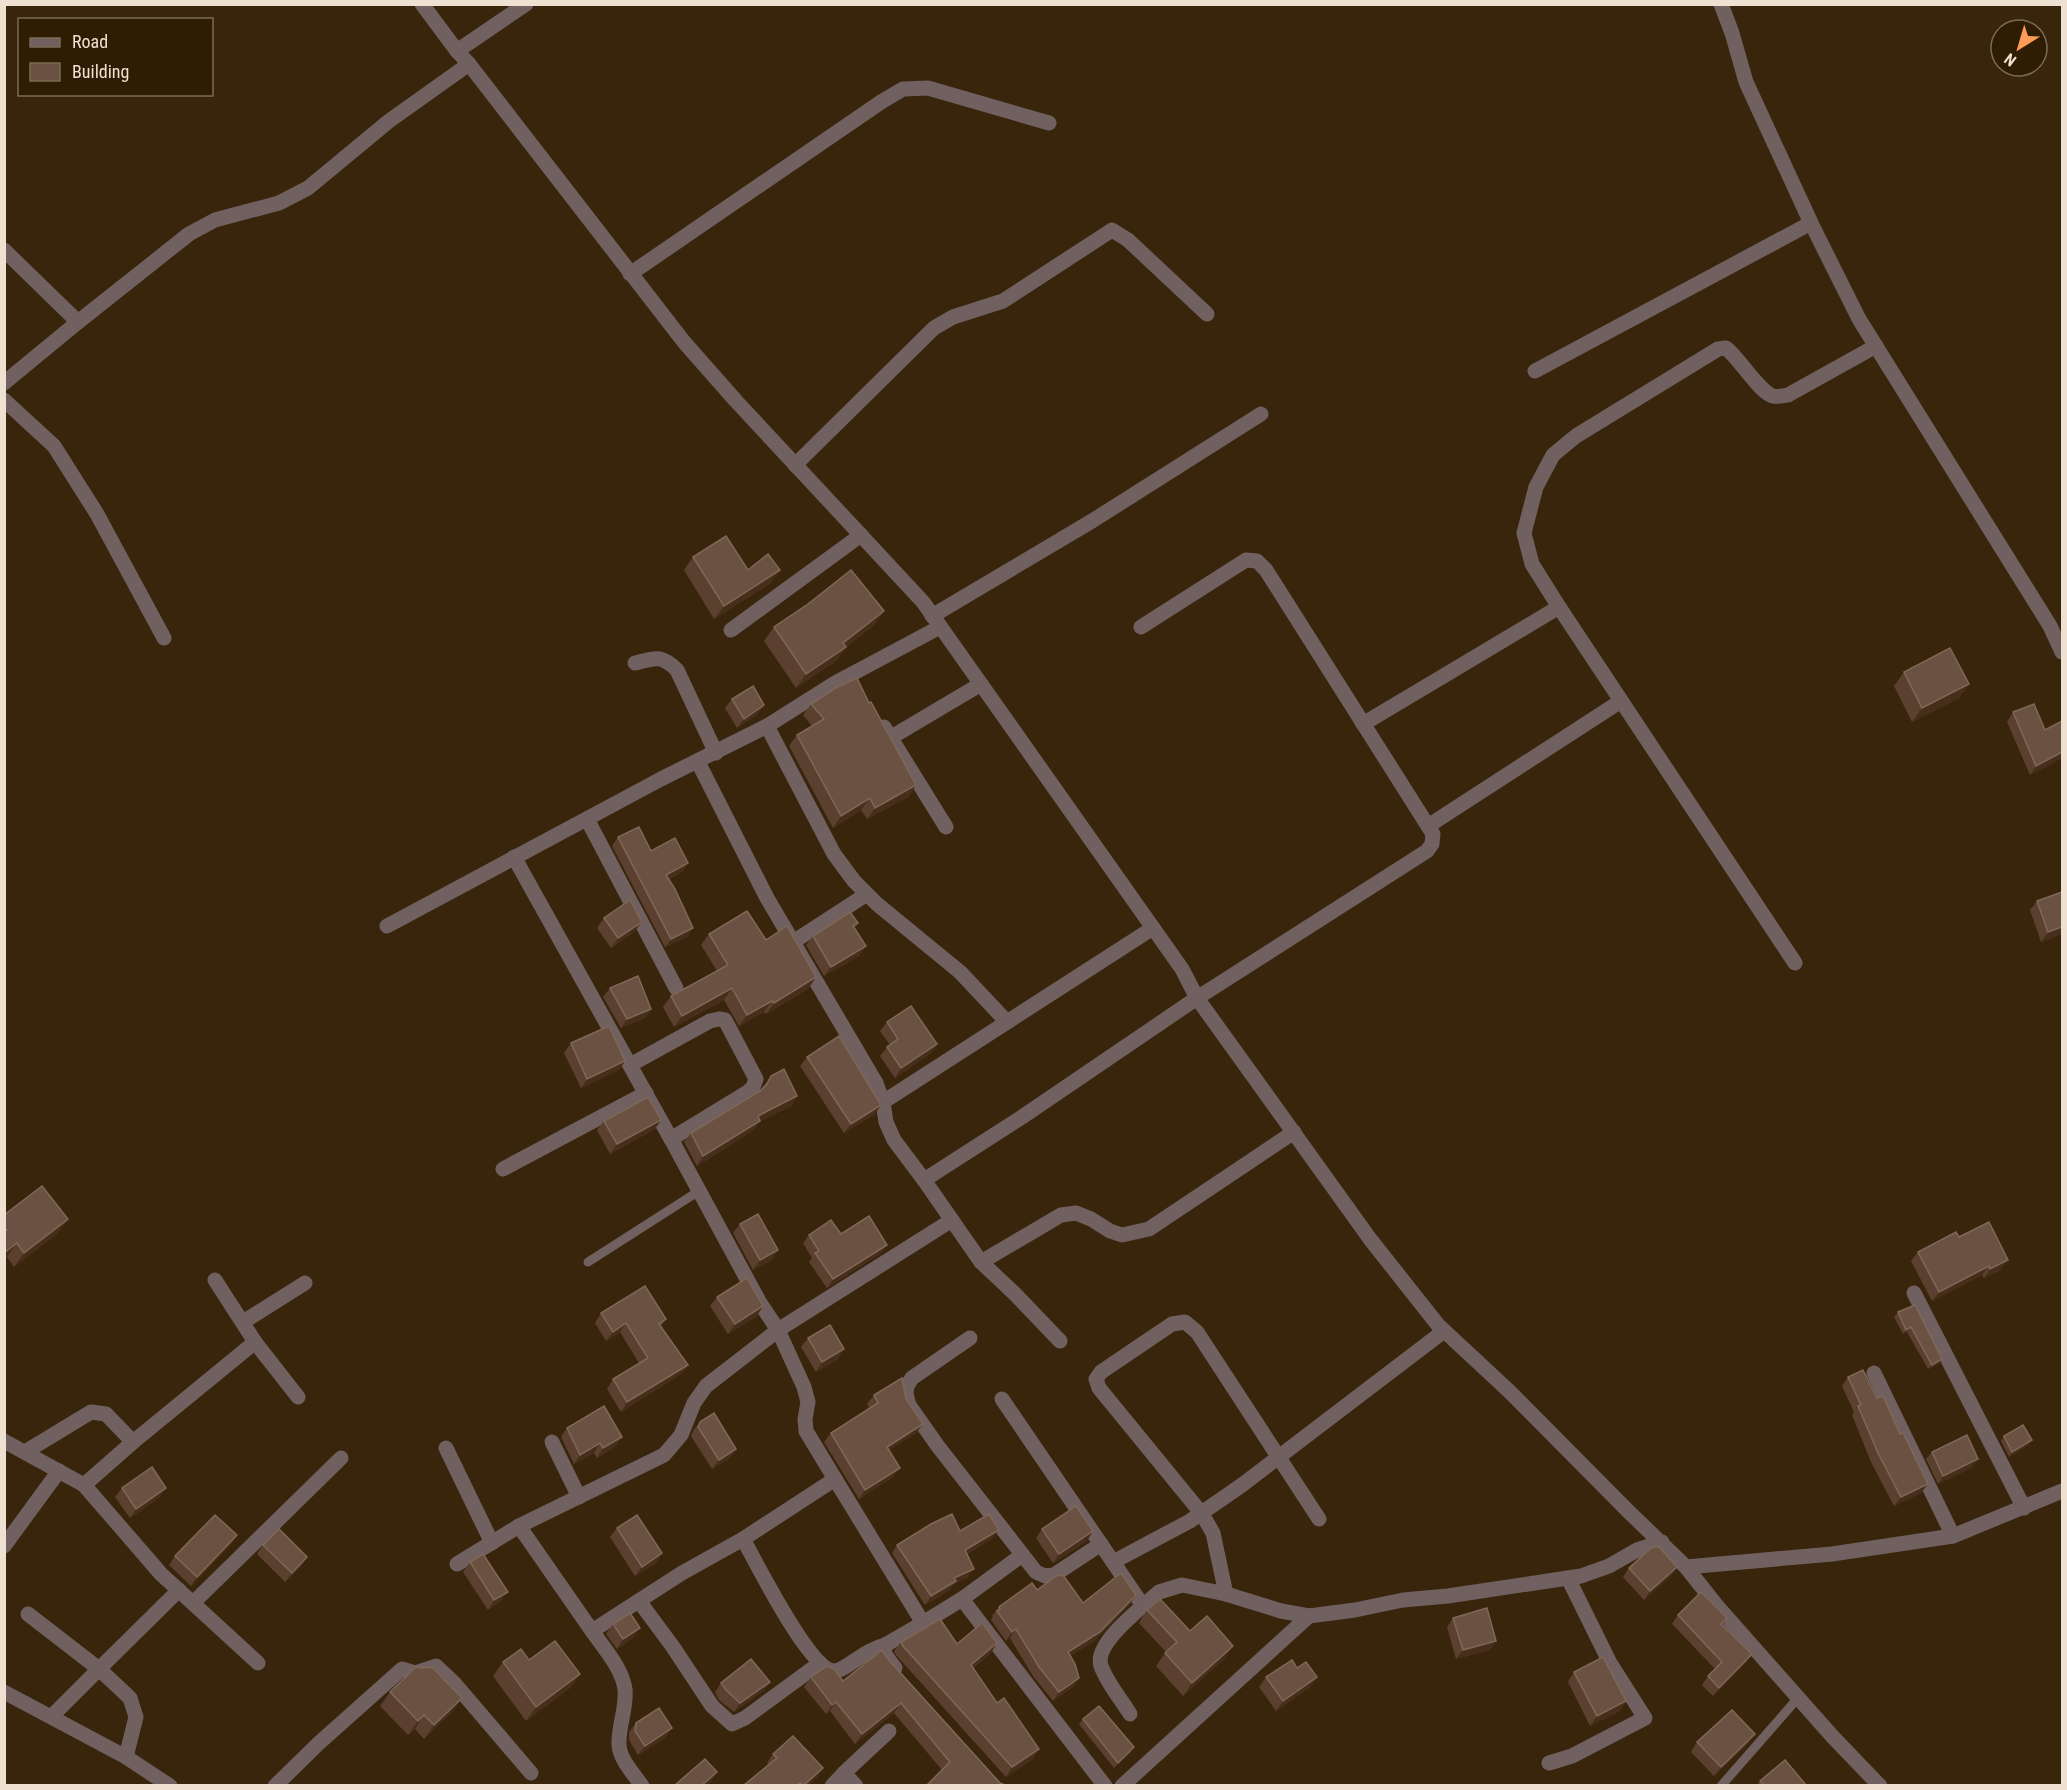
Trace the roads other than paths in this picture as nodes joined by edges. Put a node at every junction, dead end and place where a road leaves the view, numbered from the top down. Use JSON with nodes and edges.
{"nodes":[{"id":1,"x":422,"y":4,"type":"edge"},
{"id":2,"x":526,"y":4,"type":"edge"},
{"id":3,"x":1721,"y":4,"type":"edge"},
{"id":4,"x":457,"y":51,"type":"junction"},
{"id":5,"x":469,"y":64,"type":"junction"},
{"id":6,"x":1049,"y":123,"type":"dead end"},
{"id":7,"x":1811,"y":223,"type":"junction"},
{"id":8,"x":4,"y":250,"type":"edge"},
{"id":9,"x":630,"y":274,"type":"junction"},
{"id":10,"x":1207,"y":314,"type":"dead end"},
{"id":11,"x":78,"y":322,"type":"junction"},
{"id":12,"x":1876,"y":346,"type":"junction"},
{"id":13,"x":1535,"y":371,"type":"dead end"},
{"id":14,"x":4,"y":383,"type":"edge"},
{"id":15,"x":4,"y":400,"type":"edge"},
{"id":16,"x":1261,"y":414,"type":"dead end"},
{"id":17,"x":795,"y":465,"type":"junction"},
{"id":18,"x":861,"y":535,"type":"junction"},
{"id":19,"x":1559,"y":607,"type":"junction"},
{"id":20,"x":936,"y":621,"type":"junction"},
{"id":21,"x":1142,"y":627,"type":"dead end"},
{"id":22,"x":731,"y":630,"type":"dead end"},
{"id":23,"x":164,"y":638,"type":"dead end"},
{"id":24,"x":2062,"y":652,"type":"edge"},
{"id":25,"x":634,"y":663,"type":"dead end"},
{"id":26,"x":981,"y":684,"type":"junction"},
{"id":27,"x":1621,"y":701,"type":"junction"},
{"id":28,"x":878,"y":718,"type":"edge"},
{"id":29,"x":1363,"y":724,"type":"junction"},
{"id":30,"x":767,"y":726,"type":"junction"},
{"id":31,"x":890,"y":738,"type":"junction"},
{"id":32,"x":716,"y":753,"type":"junction"},
{"id":33,"x":698,"y":762,"type":"junction"},
{"id":34,"x":587,"y":819,"type":"junction"},
{"id":35,"x":1428,"y":826,"type":"junction"},
{"id":36,"x":946,"y":827,"type":"dead end"},
{"id":37,"x":514,"y":858,"type":"junction"},
{"id":38,"x":867,"y":894,"type":"junction"},
{"id":39,"x":387,"y":926,"type":"dead end"},
{"id":40,"x":1153,"y":928,"type":"junction"},
{"id":41,"x":794,"y":942,"type":"junction"},
{"id":42,"x":1795,"y":963,"type":"dead end"},
{"id":43,"x":676,"y":988,"type":"dead end"},
{"id":44,"x":1197,"y":999,"type":"junction"},
{"id":45,"x":1007,"y":1022,"type":"junction"},
{"id":46,"x":630,"y":1065,"type":"junction"},
{"id":47,"x":646,"y":1093,"type":"junction"},
{"id":48,"x":883,"y":1102,"type":"junction"},
{"id":49,"x":1294,"y":1132,"type":"junction"},
{"id":50,"x":671,"y":1139,"type":"junction"},
{"id":51,"x":503,"y":1169,"type":"dead end"},
{"id":52,"x":924,"y":1180,"type":"junction"},
{"id":53,"x":699,"y":1191,"type":"junction"},
{"id":54,"x":952,"y":1220,"type":"junction"},
{"id":55,"x":588,"y":1262,"type":"dead end"},
{"id":56,"x":981,"y":1262,"type":"junction"},
{"id":57,"x":215,"y":1280,"type":"dead end"},
{"id":58,"x":305,"y":1283,"type":"dead end"},
{"id":59,"x":1914,"y":1293,"type":"dead end"},
{"id":60,"x":243,"y":1322,"type":"junction"},
{"id":61,"x":778,"y":1330,"type":"junction"},
{"id":62,"x":1444,"y":1331,"type":"junction"},
{"id":63,"x":970,"y":1338,"type":"dead end"},
{"id":64,"x":1060,"y":1341,"type":"dead end"},
{"id":65,"x":255,"y":1342,"type":"junction"},
{"id":66,"x":1874,"y":1373,"type":"dead end"},
{"id":67,"x":298,"y":1397,"type":"dead end"},
{"id":68,"x":1002,"y":1400,"type":"dead end"},
{"id":69,"x":4,"y":1441,"type":"edge"},
{"id":70,"x":133,"y":1442,"type":"junction"},
{"id":71,"x":552,"y":1442,"type":"dead end"},
{"id":72,"x":446,"y":1448,"type":"dead end"},
{"id":73,"x":25,"y":1452,"type":"junction"},
{"id":74,"x":341,"y":1458,"type":"dead end"},
{"id":75,"x":1279,"y":1458,"type":"junction"},
{"id":76,"x":59,"y":1471,"type":"junction"},
{"id":77,"x":835,"y":1479,"type":"junction"},
{"id":78,"x":84,"y":1485,"type":"junction"},
{"id":79,"x":2062,"y":1491,"type":"edge"},
{"id":80,"x":579,"y":1497,"type":"junction"},
{"id":81,"x":2024,"y":1508,"type":"junction"},
{"id":82,"x":1202,"y":1514,"type":"junction"},
{"id":83,"x":1319,"y":1519,"type":"dead end"},
{"id":84,"x":519,"y":1526,"type":"junction"},
{"id":85,"x":1953,"y":1536,"type":"junction"},
{"id":86,"x":743,"y":1539,"type":"junction"},
{"id":87,"x":1662,"y":1542,"type":"junction"},
{"id":88,"x":492,"y":1543,"type":"junction"},
{"id":89,"x":1101,"y":1544,"type":"junction"},
{"id":90,"x":4,"y":1546,"type":"edge"},
{"id":91,"x":1022,"y":1555,"type":"junction"},
{"id":92,"x":1113,"y":1562,"type":"junction"},
{"id":93,"x":458,"y":1564,"type":"dead end"},
{"id":94,"x":1686,"y":1567,"type":"junction"},
{"id":95,"x":1568,"y":1578,"type":"junction"},
{"id":96,"x":179,"y":1590,"type":"junction"},
{"id":97,"x":1226,"y":1594,"type":"junction"},
{"id":98,"x":962,"y":1599,"type":"junction"},
{"id":99,"x":639,"y":1601,"type":"junction"},
{"id":100,"x":193,"y":1603,"type":"junction"},
{"id":101,"x":1143,"y":1606,"type":"junction"},
{"id":102,"x":28,"y":1614,"type":"dead end"},
{"id":103,"x":1309,"y":1616,"type":"junction"},
{"id":104,"x":922,"y":1623,"type":"junction"},
{"id":105,"x":592,"y":1631,"type":"junction"},
{"id":106,"x":887,"y":1644,"type":"junction"},
{"id":107,"x":258,"y":1663,"type":"dead end"},
{"id":108,"x":820,"y":1663,"type":"junction"},
{"id":109,"x":99,"y":1669,"type":"junction"},
{"id":110,"x":903,"y":1677,"type":"edge"},
{"id":111,"x":4,"y":1692,"type":"edge"},
{"id":112,"x":1798,"y":1698,"type":"junction"},
{"id":113,"x":1130,"y":1714,"type":"dead end"},
{"id":114,"x":52,"y":1716,"type":"junction"},
{"id":115,"x":890,"y":1731,"type":"dead end"},
{"id":116,"x":126,"y":1757,"type":"junction"},
{"id":117,"x":1549,"y":1763,"type":"dead end"},
{"id":118,"x":531,"y":1773,"type":"dead end"},
{"id":119,"x":844,"y":1773,"type":"junction"},
{"id":120,"x":170,"y":1785,"type":"edge"},
{"id":121,"x":275,"y":1785,"type":"edge"},
{"id":122,"x":642,"y":1785,"type":"edge"},
{"id":123,"x":832,"y":1785,"type":"edge"},
{"id":124,"x":856,"y":1785,"type":"edge"},
{"id":125,"x":1105,"y":1785,"type":"edge"},
{"id":126,"x":1122,"y":1785,"type":"edge"},
{"id":127,"x":1721,"y":1785,"type":"edge"},
{"id":128,"x":1880,"y":1785,"type":"edge"}],
"edges":[{"from":1,"to":4,"type":"street"},
{"from":2,"to":4,"type":"street"},
{"from":3,"to":7,"type":"street"},
{"from":4,"to":5,"type":"street"},
{"from":5,"to":9,"type":"street"},
{"from":5,"to":11,"type":"street"},
{"from":6,"to":9,"type":"street"},
{"from":7,"to":12,"type":"street"},
{"from":7,"to":13,"type":"street"},
{"from":8,"to":11,"type":"street"},
{"from":9,"to":17,"type":"street"},
{"from":10,"to":17,"type":"street"},
{"from":11,"to":14,"type":"street"},
{"from":12,"to":19,"type":"street"},
{"from":12,"to":24,"type":"street"},
{"from":15,"to":23,"type":"street"},
{"from":16,"to":20,"type":"street"},
{"from":17,"to":18,"type":"street"},
{"from":18,"to":20,"type":"street"},
{"from":18,"to":22,"type":"street"},
{"from":19,"to":27,"type":"street"},
{"from":19,"to":29,"type":"street"},
{"from":20,"to":26,"type":"street"},
{"from":20,"to":30,"type":"street"},
{"from":21,"to":29,"type":"street"},
{"from":25,"to":32,"type":"street"},
{"from":26,"to":31,"type":"street"},
{"from":26,"to":40,"type":"street"},
{"from":27,"to":35,"type":"street"},
{"from":27,"to":42,"type":"street"},
{"from":28,"to":31,"type":"street"},
{"from":29,"to":35,"type":"street"},
{"from":30,"to":32,"type":"street"},
{"from":30,"to":38,"type":"street"},
{"from":31,"to":36,"type":"street"},
{"from":32,"to":33,"type":"street"},
{"from":33,"to":34,"type":"street"},
{"from":33,"to":41,"type":"street"},
{"from":34,"to":37,"type":"street"},
{"from":34,"to":43,"type":"street"},
{"from":35,"to":44,"type":"street"},
{"from":37,"to":39,"type":"street"},
{"from":37,"to":46,"type":"street"},
{"from":38,"to":41,"type":"street"},
{"from":38,"to":45,"type":"street"},
{"from":40,"to":44,"type":"street"},
{"from":40,"to":45,"type":"street"},
{"from":41,"to":48,"type":"street"},
{"from":44,"to":49,"type":"street"},
{"from":44,"to":52,"type":"street"},
{"from":45,"to":48,"type":"street"},
{"from":46,"to":47,"type":"street"},
{"from":46,"to":50,"type":"street"},
{"from":47,"to":50,"type":"street"},
{"from":47,"to":51,"type":"street"},
{"from":48,"to":52,"type":"street"},
{"from":49,"to":56,"type":"street"},
{"from":49,"to":62,"type":"street"},
{"from":50,"to":53,"type":"street"},
{"from":52,"to":54,"type":"street"},
{"from":53,"to":55,"type":"lane"},
{"from":53,"to":61,"type":"street"},
{"from":54,"to":56,"type":"street"},
{"from":54,"to":61,"type":"street"},
{"from":56,"to":64,"type":"street"},
{"from":57,"to":60,"type":"street"},
{"from":58,"to":60,"type":"street"},
{"from":59,"to":81,"type":"street"},
{"from":60,"to":65,"type":"street"},
{"from":61,"to":77,"type":"street"},
{"from":61,"to":80,"type":"street"},
{"from":62,"to":75,"type":"street"},
{"from":62,"to":87,"type":"street"},
{"from":63,"to":91,"type":"street"},
{"from":65,"to":67,"type":"street"},
{"from":65,"to":70,"type":"street"},
{"from":66,"to":85,"type":"street"},
{"from":68,"to":89,"type":"street"},
{"from":69,"to":73,"type":"street"},
{"from":70,"to":73,"type":"street"},
{"from":70,"to":78,"type":"street"},
{"from":71,"to":80,"type":"street"},
{"from":72,"to":88,"type":"street"},
{"from":73,"to":76,"type":"street"},
{"from":74,"to":100,"type":"street"},
{"from":75,"to":82,"type":"street"},
{"from":75,"to":82,"type":"street"},
{"from":75,"to":83,"type":"street"},
{"from":76,"to":78,"type":"street"},
{"from":76,"to":90,"type":"street"},
{"from":77,"to":86,"type":"street"},
{"from":77,"to":104,"type":"street"},
{"from":78,"to":96,"type":"street"},
{"from":79,"to":81,"type":"street"},
{"from":80,"to":84,"type":"street"},
{"from":81,"to":85,"type":"street"},
{"from":82,"to":92,"type":"street"},
{"from":82,"to":97,"type":"street"},
{"from":84,"to":88,"type":"street"},
{"from":84,"to":105,"type":"street"},
{"from":85,"to":94,"type":"street"},
{"from":86,"to":99,"type":"street"},
{"from":86,"to":108,"type":"street"},
{"from":87,"to":94,"type":"street"},
{"from":87,"to":95,"type":"street"},
{"from":88,"to":93,"type":"street"},
{"from":89,"to":91,"type":"street"},
{"from":89,"to":92,"type":"street"},
{"from":91,"to":98,"type":"street"},
{"from":92,"to":101,"type":"street"},
{"from":94,"to":112,"type":"street"},
{"from":95,"to":103,"type":"street"},
{"from":95,"to":117,"type":"street"},
{"from":96,"to":100,"type":"street"},
{"from":96,"to":109,"type":"street"},
{"from":97,"to":101,"type":"street"},
{"from":97,"to":103,"type":"street"},
{"from":98,"to":104,"type":"street"},
{"from":98,"to":125,"type":"street"},
{"from":99,"to":105,"type":"street"},
{"from":99,"to":108,"type":"street"},
{"from":100,"to":107,"type":"street"},
{"from":101,"to":113,"type":"street"},
{"from":102,"to":109,"type":"street"},
{"from":103,"to":126,"type":"street"},
{"from":104,"to":106,"type":"street"},
{"from":105,"to":122,"type":"street"},
{"from":106,"to":108,"type":"street"},
{"from":106,"to":110,"type":"street"},
{"from":109,"to":114,"type":"street"},
{"from":109,"to":116,"type":"street"},
{"from":111,"to":114,"type":"street"},
{"from":112,"to":127,"type":"lane"},
{"from":112,"to":128,"type":"street"},
{"from":114,"to":116,"type":"street"},
{"from":115,"to":119,"type":"street"},
{"from":116,"to":120,"type":"street"},
{"from":118,"to":121,"type":"street"},
{"from":119,"to":123,"type":"street"},
{"from":119,"to":124,"type":"street"}]}
